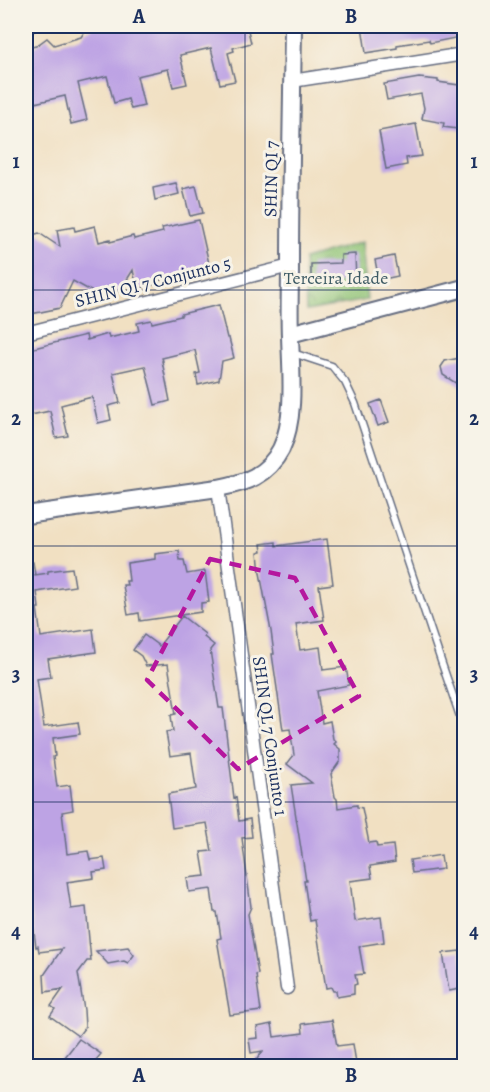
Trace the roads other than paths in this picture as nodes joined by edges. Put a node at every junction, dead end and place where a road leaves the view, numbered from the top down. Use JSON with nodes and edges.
{"nodes":[{"id":1,"x":293,"y":26,"type":"edge"},
{"id":2,"x":465,"y":54,"type":"edge"},
{"id":3,"x":292,"y":81,"type":"junction"},
{"id":4,"x":290,"y":266,"type":"junction"},
{"id":5,"x":465,"y":288,"type":"edge"},
{"id":6,"x":26,"y":333,"type":"edge"},
{"id":7,"x":290,"y":334,"type":"junction"},
{"id":8,"x":291,"y":352,"type":"junction"},
{"id":9,"x":218,"y":488,"type":"junction"},
{"id":10,"x":26,"y":515,"type":"edge"},
{"id":11,"x":465,"y":728,"type":"edge"},
{"id":12,"x":287,"y":988,"type":"dead end"}],
"edges":[{"from":1,"to":3,"type":"street","name":"SHIN QI 7"},
{"from":2,"to":3,"type":"street"},
{"from":3,"to":4,"type":"street","name":"SHIN QI 7"},
{"from":4,"to":6,"type":"street","name":"SHIN QI 7 Conjunto 5"},
{"from":4,"to":7,"type":"street","name":"SHIN QI 7"},
{"from":5,"to":7,"type":"street"},
{"from":7,"to":8,"type":"street","name":"SHIN QI 7"},
{"from":8,"to":9,"type":"street","name":"SHIN QI 7"},
{"from":8,"to":11,"type":"lane"},
{"from":9,"to":10,"type":"street","name":"SHIN QI 7"},
{"from":9,"to":12,"type":"street","name":"SHIN QL 7 Conjunto 1"}]}
